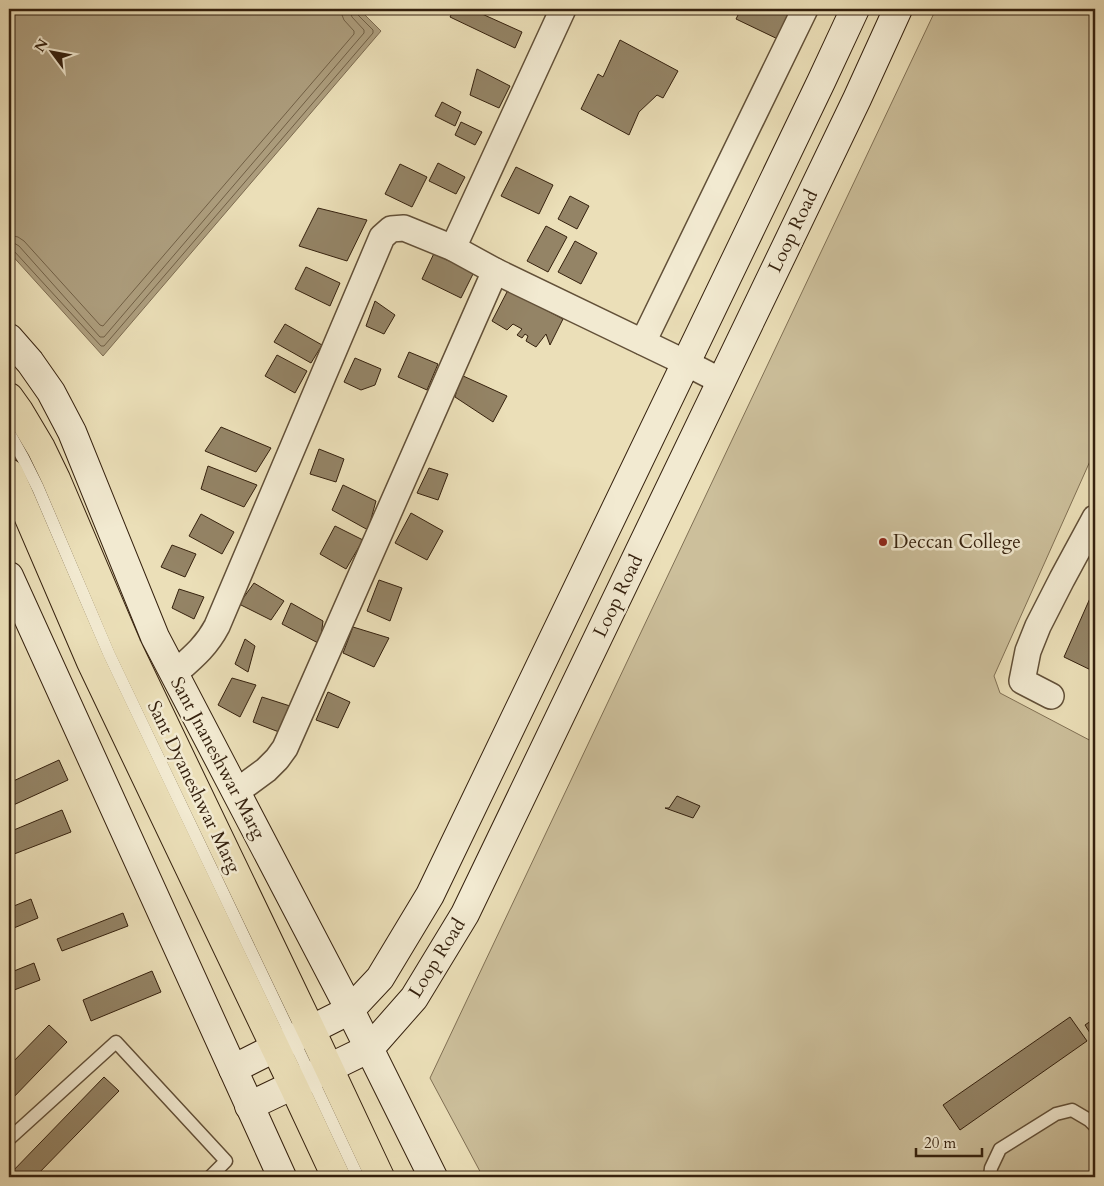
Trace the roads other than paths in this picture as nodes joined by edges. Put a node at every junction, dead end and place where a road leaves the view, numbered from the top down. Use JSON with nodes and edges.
{"nodes":[{"id":1,"x":563,"y":9,"type":"edge"},
{"id":2,"x":805,"y":9,"type":"edge"},
{"id":3,"x":855,"y":9,"type":"edge"},
{"id":4,"x":898,"y":9,"type":"edge"},
{"id":5,"x":453,"y":248,"type":"junction"},
{"id":6,"x":495,"y":271,"type":"junction"},
{"id":7,"x":9,"y":338,"type":"edge"},
{"id":8,"x":643,"y":342,"type":"junction"},
{"id":9,"x":686,"y":363,"type":"junction"},
{"id":10,"x":721,"y":381,"type":"junction"},
{"id":11,"x":9,"y":397,"type":"edge"},
{"id":12,"x":9,"y":433,"type":"edge"},
{"id":13,"x":9,"y":473,"type":"edge"},
{"id":14,"x":1095,"y":518,"type":"edge"},
{"id":15,"x":9,"y":576,"type":"edge"},
{"id":16,"x":174,"y":674,"type":"junction"},
{"id":17,"x":1051,"y":696,"type":"dead end"},
{"id":18,"x":236,"y":792,"type":"junction"},
{"id":19,"x":350,"y":1010,"type":"junction"},
{"id":20,"x":293,"y":1039,"type":"junction"},
{"id":21,"x":370,"y":1048,"type":"junction"},
{"id":22,"x":233,"y":1069,"type":"junction"},
{"id":23,"x":311,"y":1077,"type":"junction"},
{"id":24,"x":249,"y":1106,"type":"junction"},
{"id":25,"x":1095,"y":1126,"type":"edge"},
{"id":26,"x":9,"y":1139,"type":"edge"},
{"id":27,"x":210,"y":1177,"type":"edge"},
{"id":28,"x":282,"y":1177,"type":"edge"},
{"id":29,"x":336,"y":1177,"type":"edge"},
{"id":30,"x":358,"y":1177,"type":"edge"},
{"id":31,"x":380,"y":1177,"type":"edge"},
{"id":32,"x":433,"y":1177,"type":"edge"},
{"id":33,"x":990,"y":1177,"type":"edge"}],
"edges":[{"from":1,"to":5,"type":"street"},
{"from":2,"to":8,"type":"street"},
{"from":3,"to":9,"type":"main road","name":"Loop Road"},
{"from":4,"to":10,"type":"main road","name":"Loop Road"},
{"from":5,"to":6,"type":"street"},
{"from":5,"to":16,"type":"street"},
{"from":6,"to":8,"type":"street"},
{"from":6,"to":18,"type":"street"},
{"from":7,"to":16,"type":"main road","name":"Sant Jnaneshwar Marg"},
{"from":8,"to":9,"type":"street"},
{"from":9,"to":10,"type":"street"},
{"from":9,"to":19,"type":"main road","name":"Loop Road"},
{"from":10,"to":21,"type":"main road","name":"Loop Road"},
{"from":11,"to":20,"type":"main road","name":"Sant Dyaneshwar Marg"},
{"from":12,"to":20,"type":"lane"},
{"from":13,"to":20,"type":"main road","name":"Sant Dyaneshwar Marg"},
{"from":14,"to":17,"type":"street"},
{"from":15,"to":22,"type":"main road"},
{"from":16,"to":18,"type":"main road","name":"Sant Jnaneshwar Marg"},
{"from":18,"to":19,"type":"main road","name":"Sant Jnaneshwar Marg"},
{"from":19,"to":20,"type":"main road","name":"Loop Road"},
{"from":19,"to":21,"type":"main road","name":"Sant Jnaneshwar Marg"},
{"from":20,"to":22,"type":"main road","name":"Loop Road"},
{"from":20,"to":23,"type":"main road","name":"Sant Dyaneshwar Marg"},
{"from":20,"to":23,"type":"main road","name":"Sant Dyaneshwar Marg"},
{"from":21,"to":23,"type":"main road","name":"Loop Road"},
{"from":21,"to":32,"type":"main road","name":"Sant Jnaneshwar Marg"},
{"from":22,"to":24,"type":"main road"},
{"from":23,"to":24,"type":"main road","name":"Loop Road"},
{"from":23,"to":29,"type":"main road","name":"Sant Dyaneshwar Marg"},
{"from":23,"to":30,"type":"lane"},
{"from":23,"to":31,"type":"main road","name":"Sant Dyaneshwar Marg"},
{"from":24,"to":28,"type":"main road"},
{"from":25,"to":33,"type":"lane"},
{"from":26,"to":27,"type":"lane"}]}
